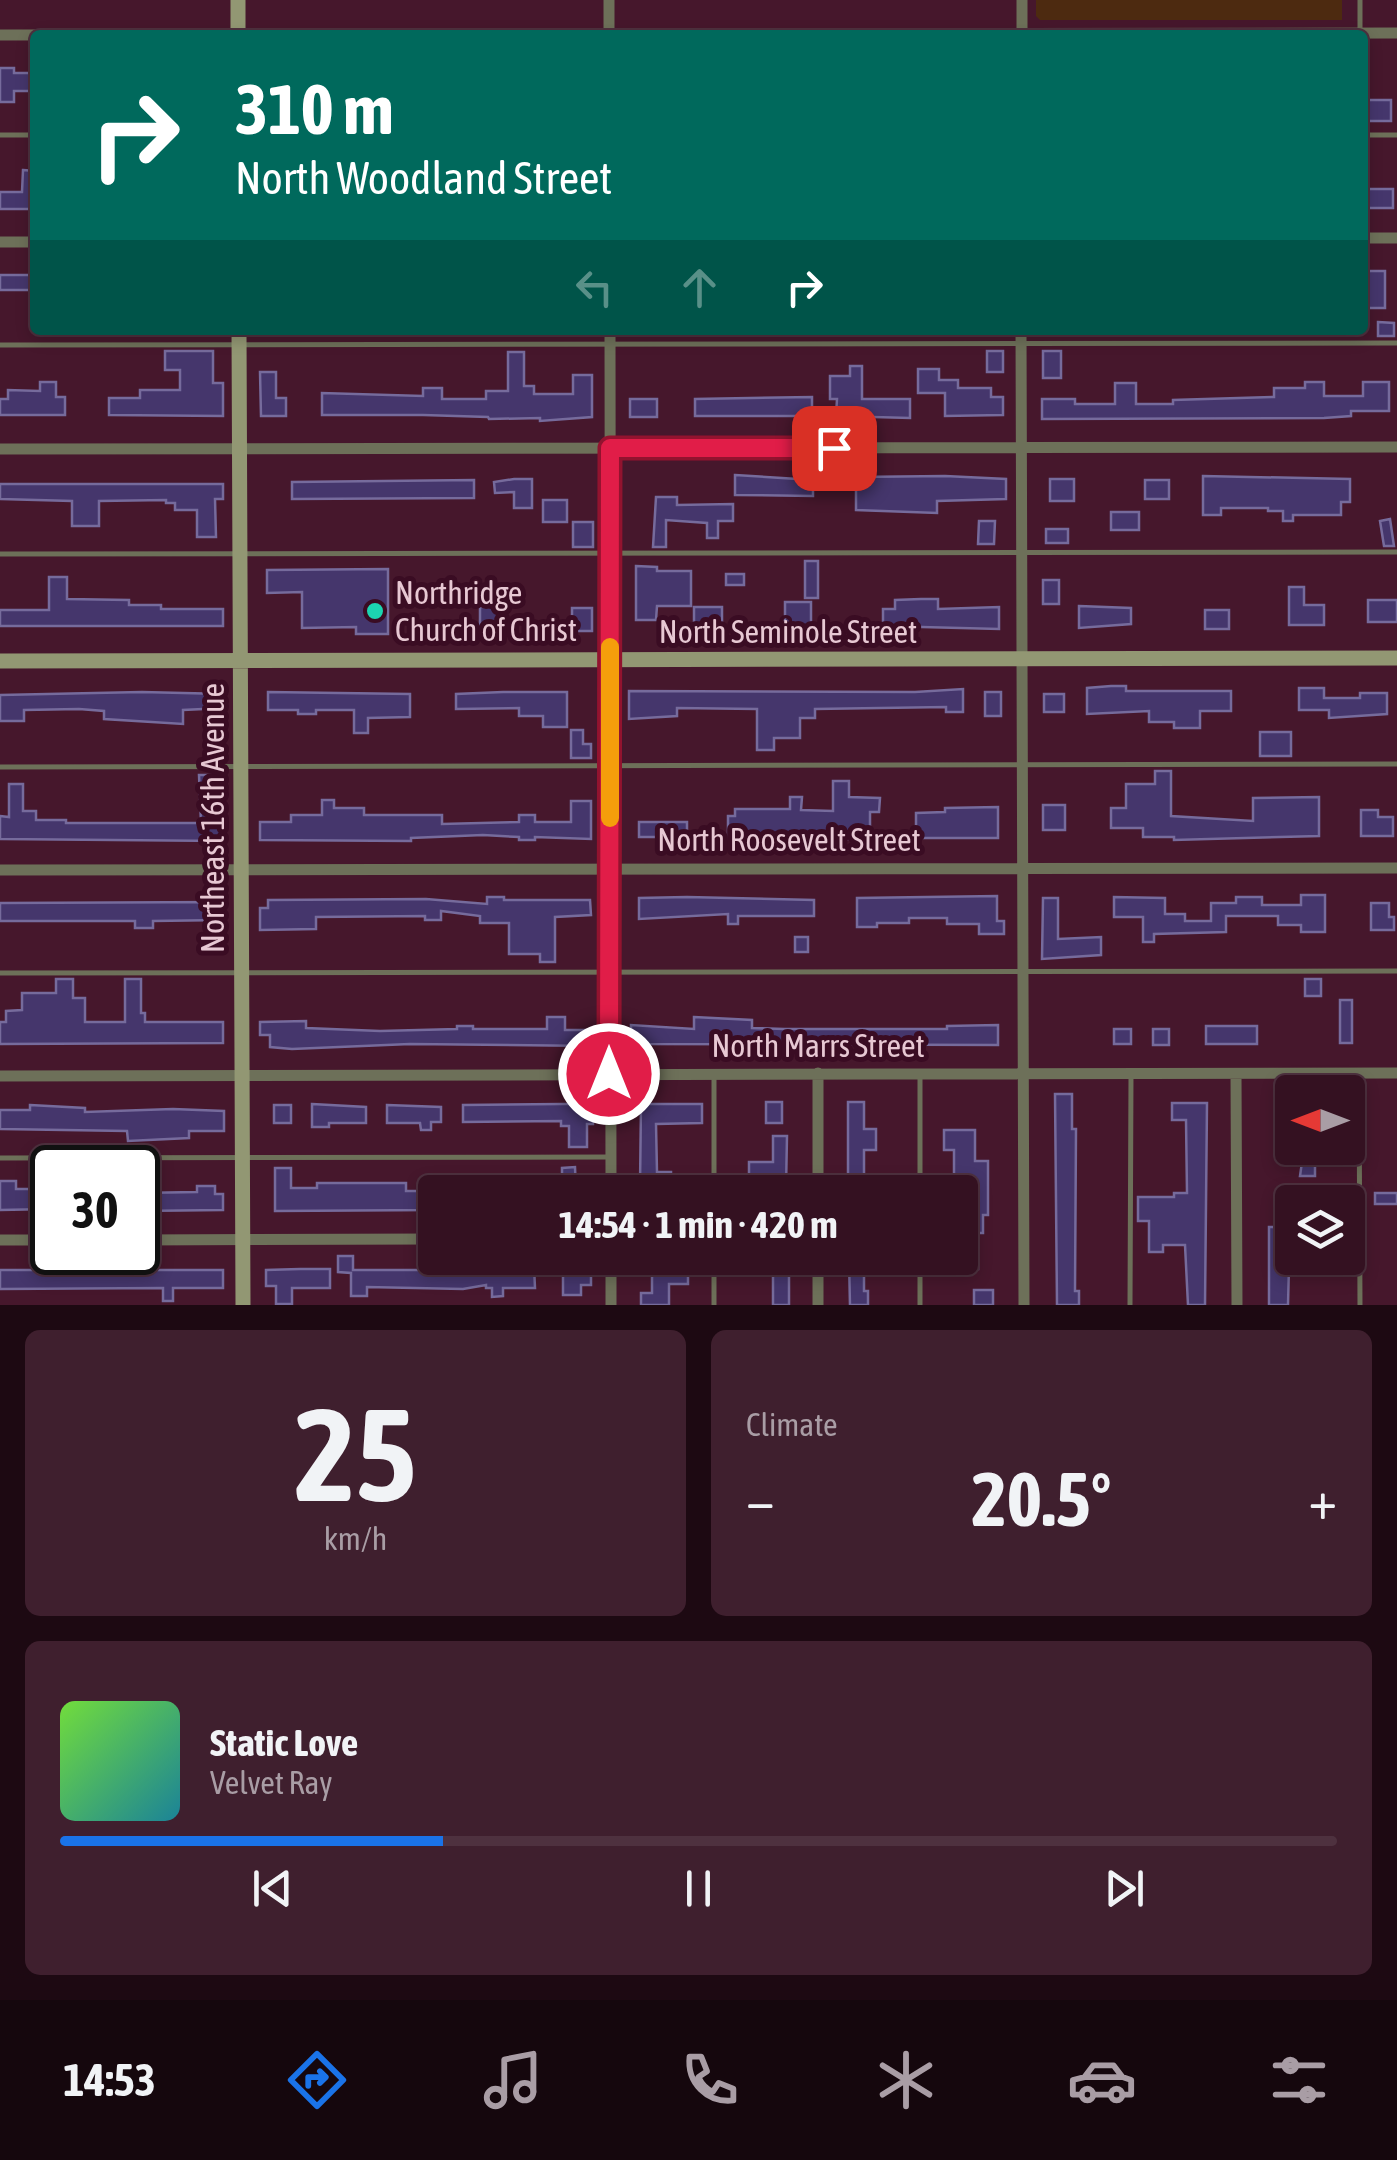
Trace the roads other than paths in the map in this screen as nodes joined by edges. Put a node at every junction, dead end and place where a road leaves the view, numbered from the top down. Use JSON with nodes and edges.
{"nodes":[{"id":1,"x":238,"y":0,"type":"edge"},
{"id":2,"x":609,"y":0,"type":"edge"},
{"id":3,"x":1022,"y":0,"type":"edge"},
{"id":4,"x":1360,"y":0,"type":"edge"},
{"id":5,"x":238,"y":30,"type":"edge"},
{"id":6,"x":609,"y":30,"type":"edge"},
{"id":7,"x":1022,"y":30,"type":"edge"},
{"id":8,"x":1360,"y":30,"type":"edge"},
{"id":9,"x":1368,"y":32,"type":"edge"},
{"id":10,"x":1397,"y":33,"type":"edge"},
{"id":11,"x":0,"y":35,"type":"edge"},
{"id":12,"x":30,"y":35,"type":"edge"},
{"id":13,"x":0,"y":135,"type":"edge"},
{"id":14,"x":30,"y":135,"type":"edge"},
{"id":15,"x":1368,"y":135,"type":"edge"},
{"id":16,"x":1397,"y":135,"type":"edge"},
{"id":17,"x":1368,"y":238,"type":"edge"},
{"id":18,"x":1397,"y":238,"type":"edge"},
{"id":19,"x":0,"y":242,"type":"edge"},
{"id":20,"x":30,"y":242,"type":"edge"},
{"id":21,"x":610,"y":335,"type":"edge"},
{"id":22,"x":1021,"y":337,"type":"edge"},
{"id":23,"x":240,"y":338,"type":"edge"},
{"id":24,"x":1397,"y":342,"type":"edge"},
{"id":25,"x":0,"y":345,"type":"edge"},
{"id":26,"x":610,"y":346,"type":"junction"},
{"id":27,"x":1397,"y":447,"type":"edge"},
{"id":28,"x":610,"y":448,"type":"junction"},
{"id":29,"x":1022,"y":448,"type":"junction"},
{"id":30,"x":0,"y":449,"type":"edge"},
{"id":31,"x":240,"y":449,"type":"junction"},
{"id":32,"x":1022,"y":552,"type":"junction"},
{"id":33,"x":1397,"y":552,"type":"edge"},
{"id":34,"x":240,"y":553,"type":"junction"},
{"id":35,"x":0,"y":554,"type":"edge"},
{"id":36,"x":610,"y":554,"type":"junction"},
{"id":37,"x":1023,"y":658,"type":"junction"},
{"id":38,"x":1397,"y":658,"type":"edge"},
{"id":39,"x":240,"y":660,"type":"junction"},
{"id":40,"x":610,"y":660,"type":"junction"},
{"id":41,"x":0,"y":661,"type":"edge"},
{"id":42,"x":1023,"y":764,"type":"junction"},
{"id":43,"x":1397,"y":764,"type":"edge"},
{"id":44,"x":610,"y":766,"type":"junction"},
{"id":45,"x":0,"y":767,"type":"edge"},
{"id":46,"x":240,"y":767,"type":"junction"},
{"id":47,"x":610,"y":868,"type":"junction"},
{"id":48,"x":1024,"y":868,"type":"junction"},
{"id":49,"x":1397,"y":868,"type":"edge"},
{"id":50,"x":0,"y":870,"type":"edge"},
{"id":51,"x":242,"y":870,"type":"junction"},
{"id":52,"x":1024,"y":971,"type":"junction"},
{"id":53,"x":1397,"y":971,"type":"edge"},
{"id":54,"x":610,"y":972,"type":"junction"},
{"id":55,"x":0,"y":973,"type":"edge"},
{"id":56,"x":242,"y":973,"type":"junction"},
{"id":57,"x":818,"y":1073,"type":"junction"},
{"id":58,"x":920,"y":1073,"type":"junction"},
{"id":59,"x":1359,"y":1073,"type":"junction"},
{"id":60,"x":1397,"y":1073,"type":"edge"},
{"id":61,"x":609,"y":1074,"type":"junction"},
{"id":62,"x":714,"y":1074,"type":"junction"},
{"id":63,"x":1023,"y":1074,"type":"junction"},
{"id":64,"x":1130,"y":1074,"type":"junction"},
{"id":65,"x":1236,"y":1074,"type":"junction"},
{"id":66,"x":0,"y":1076,"type":"edge"},
{"id":67,"x":242,"y":1076,"type":"junction"},
{"id":68,"x":610,"y":1157,"type":"junction"},
{"id":69,"x":0,"y":1158,"type":"edge"},
{"id":70,"x":242,"y":1158,"type":"junction"},
{"id":71,"x":611,"y":1175,"type":"edge"},
{"id":72,"x":714,"y":1175,"type":"edge"},
{"id":73,"x":818,"y":1175,"type":"edge"},
{"id":74,"x":920,"y":1175,"type":"edge"},
{"id":75,"x":0,"y":1240,"type":"edge"},
{"id":76,"x":30,"y":1240,"type":"edge"},
{"id":77,"x":160,"y":1240,"type":"edge"},
{"id":78,"x":242,"y":1240,"type":"junction"},
{"id":79,"x":418,"y":1240,"type":"edge"},
{"id":80,"x":611,"y":1275,"type":"edge"},
{"id":81,"x":714,"y":1275,"type":"edge"},
{"id":82,"x":818,"y":1275,"type":"edge"},
{"id":83,"x":920,"y":1275,"type":"edge"},
{"id":84,"x":242,"y":1305,"type":"edge"},
{"id":85,"x":611,"y":1305,"type":"edge"},
{"id":86,"x":714,"y":1305,"type":"edge"},
{"id":87,"x":818,"y":1305,"type":"edge"},
{"id":88,"x":920,"y":1305,"type":"edge"},
{"id":89,"x":1024,"y":1305,"type":"edge"},
{"id":90,"x":1130,"y":1305,"type":"edge"},
{"id":91,"x":1237,"y":1305,"type":"edge"},
{"id":92,"x":1360,"y":1305,"type":"edge"}],
"edges":[{"from":1,"to":5,"type":"street"},
{"from":2,"to":6,"type":"street"},
{"from":3,"to":7,"type":"street"},
{"from":4,"to":8,"type":"lane"},
{"from":9,"to":10,"type":"street"},
{"from":11,"to":12,"type":"street"},
{"from":13,"to":14,"type":"lane"},
{"from":15,"to":16,"type":"lane"},
{"from":17,"to":18,"type":"street"},
{"from":19,"to":20,"type":"street"},
{"from":21,"to":26,"type":"street"},
{"from":22,"to":24,"type":"lane"},
{"from":22,"to":26,"type":"lane"},
{"from":22,"to":29,"type":"street"},
{"from":23,"to":25,"type":"lane"},
{"from":23,"to":26,"type":"lane"},
{"from":23,"to":31,"type":"street","name":"Northeast 16th Avenue"},
{"from":26,"to":28,"type":"street"},
{"from":27,"to":29,"type":"street"},
{"from":28,"to":29,"type":"street"},
{"from":28,"to":31,"type":"street"},
{"from":28,"to":36,"type":"street"},
{"from":29,"to":32,"type":"street"},
{"from":30,"to":31,"type":"street"},
{"from":31,"to":34,"type":"street","name":"Northeast 16th Avenue"},
{"from":32,"to":33,"type":"lane"},
{"from":32,"to":36,"type":"lane"},
{"from":32,"to":37,"type":"street"},
{"from":34,"to":35,"type":"lane"},
{"from":34,"to":36,"type":"lane"},
{"from":34,"to":39,"type":"street","name":"Northeast 16th Avenue"},
{"from":36,"to":40,"type":"street"},
{"from":37,"to":38,"type":"street","name":"North Seminole Street"},
{"from":37,"to":40,"type":"street","name":"North Seminole Street"},
{"from":37,"to":42,"type":"street"},
{"from":39,"to":40,"type":"street","name":"North Seminole Street"},
{"from":39,"to":41,"type":"street","name":"North Seminole Street"},
{"from":39,"to":46,"type":"street","name":"Northeast 16th Avenue"},
{"from":40,"to":44,"type":"street"},
{"from":42,"to":43,"type":"lane"},
{"from":42,"to":44,"type":"lane"},
{"from":42,"to":48,"type":"street"},
{"from":44,"to":46,"type":"lane"},
{"from":44,"to":47,"type":"street"},
{"from":45,"to":46,"type":"lane"},
{"from":46,"to":51,"type":"street","name":"Northeast 16th Avenue"},
{"from":47,"to":48,"type":"street","name":"North Roosevelt Street"},
{"from":47,"to":51,"type":"street","name":"North Roosevelt Street"},
{"from":47,"to":54,"type":"street"},
{"from":48,"to":49,"type":"street","name":"North Roosevelt Street"},
{"from":48,"to":52,"type":"street"},
{"from":50,"to":51,"type":"street","name":"North Roosevelt Street"},
{"from":51,"to":56,"type":"street","name":"Northeast 16th Avenue"},
{"from":52,"to":53,"type":"lane"},
{"from":52,"to":54,"type":"lane"},
{"from":52,"to":63,"type":"street"},
{"from":54,"to":56,"type":"lane"},
{"from":54,"to":61,"type":"street"},
{"from":55,"to":56,"type":"lane"},
{"from":56,"to":67,"type":"street","name":"Northeast 16th Avenue"},
{"from":57,"to":58,"type":"street","name":"North Marrs Street"},
{"from":57,"to":62,"type":"street","name":"North Marrs Street"},
{"from":57,"to":73,"type":"street"},
{"from":58,"to":63,"type":"street","name":"North Marrs Street"},
{"from":58,"to":74,"type":"lane"},
{"from":59,"to":60,"type":"street","name":"North Marrs Street"},
{"from":59,"to":65,"type":"street","name":"North Marrs Street"},
{"from":59,"to":92,"type":"lane"},
{"from":61,"to":62,"type":"street","name":"North Marrs Street"},
{"from":61,"to":67,"type":"street","name":"North Marrs Street"},
{"from":61,"to":68,"type":"street"},
{"from":62,"to":72,"type":"lane"},
{"from":63,"to":64,"type":"street","name":"North Marrs Street"},
{"from":63,"to":89,"type":"street"},
{"from":64,"to":65,"type":"street","name":"North Marrs Street"},
{"from":64,"to":90,"type":"lane"},
{"from":65,"to":91,"type":"street"},
{"from":66,"to":67,"type":"street","name":"North Marrs Street"},
{"from":67,"to":70,"type":"street","name":"Northeast 16th Avenue"},
{"from":68,"to":70,"type":"lane"},
{"from":68,"to":71,"type":"street"},
{"from":69,"to":70,"type":"lane"},
{"from":70,"to":78,"type":"street","name":"Northeast 16th Avenue"},
{"from":75,"to":76,"type":"street"},
{"from":77,"to":78,"type":"street"},
{"from":78,"to":79,"type":"street"},
{"from":78,"to":84,"type":"street","name":"Northeast 16th Avenue"},
{"from":80,"to":85,"type":"street"},
{"from":81,"to":86,"type":"lane"},
{"from":82,"to":87,"type":"street"},
{"from":83,"to":88,"type":"lane"}]}
